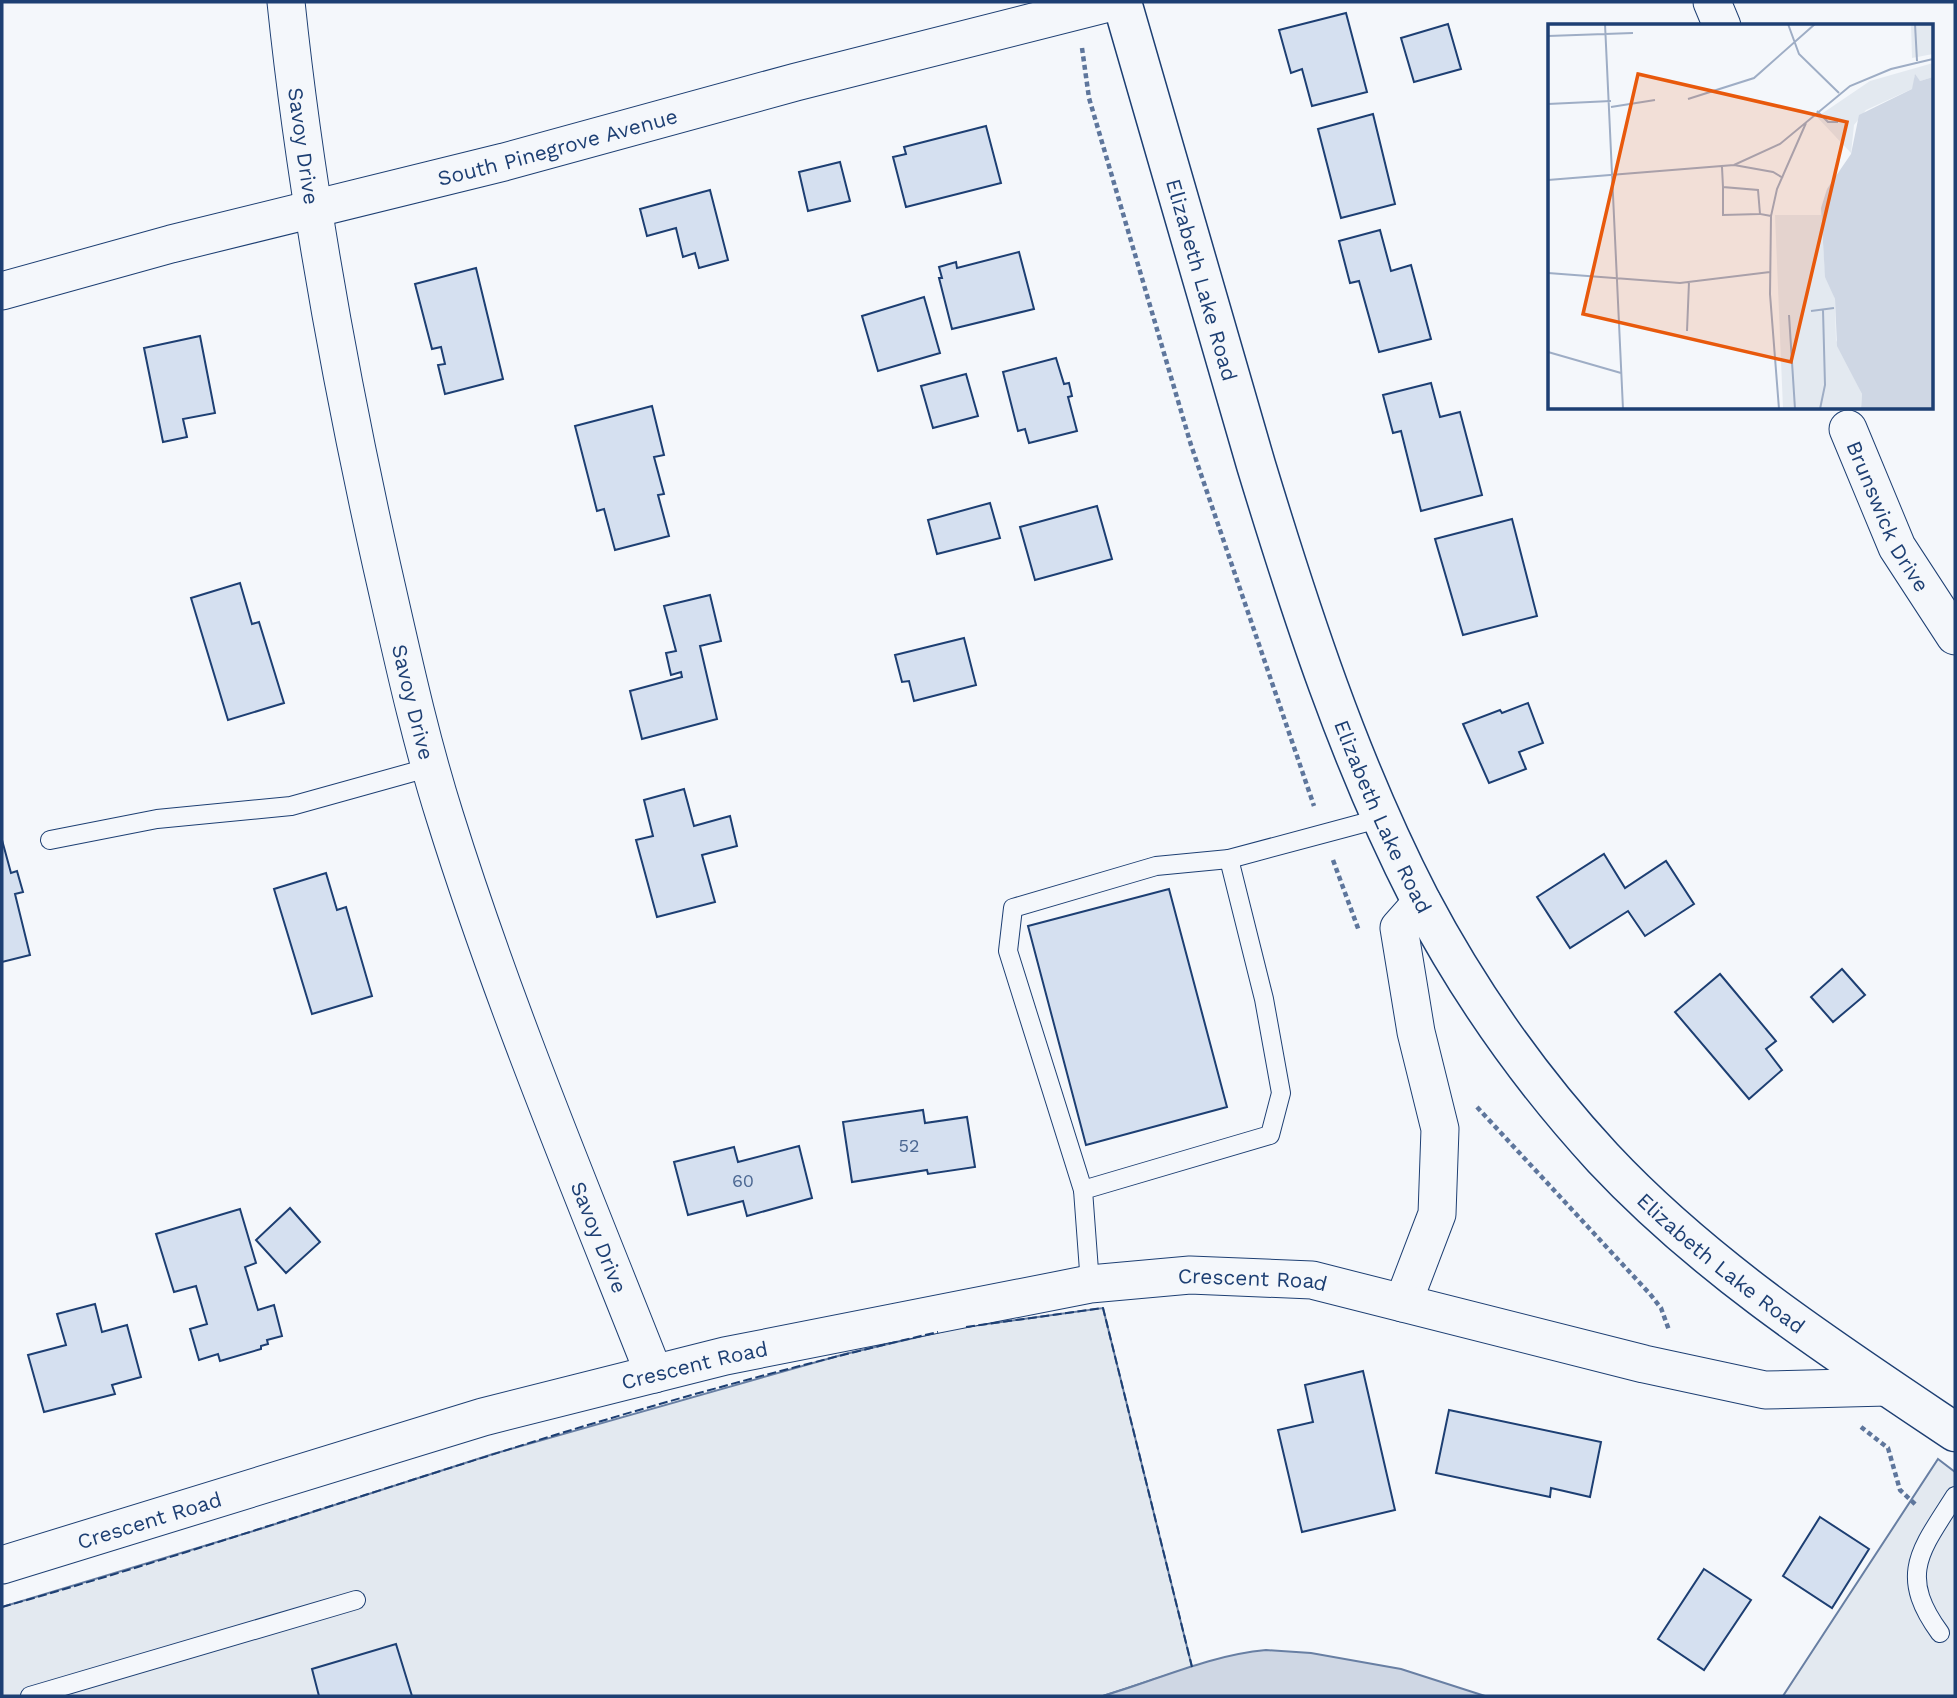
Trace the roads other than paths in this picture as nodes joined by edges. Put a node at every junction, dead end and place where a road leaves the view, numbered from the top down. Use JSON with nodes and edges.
{"nodes":[{"id":1,"x":286,"y":2,"type":"edge"},
{"id":2,"x":1112,"y":2,"type":"edge"},
{"id":3,"x":1122,"y":2,"type":"edge"},
{"id":4,"x":1712,"y":2,"type":"edge"},
{"id":5,"x":1721,"y":24,"type":"edge"},
{"id":6,"x":311,"y":209,"type":"junction"},
{"id":7,"x":2,"y":291,"type":"edge"},
{"id":8,"x":1849,"y":429,"type":"dead end"},
{"id":9,"x":1955,"y":636,"type":"edge"},
{"id":10,"x":431,"y":767,"type":"junction"},
{"id":11,"x":1382,"y":818,"type":"junction"},
{"id":12,"x":50,"y":840,"type":"dead end"},
{"id":13,"x":1229,"y":859,"type":"junction"},
{"id":14,"x":1422,"y":902,"type":"junction"},
{"id":15,"x":1083,"y":1189,"type":"junction"},
{"id":16,"x":1090,"y":1284,"type":"junction"},
{"id":17,"x":1403,"y":1303,"type":"junction"},
{"id":18,"x":654,"y":1374,"type":"junction"},
{"id":19,"x":1887,"y":1387,"type":"junction"},
{"id":20,"x":1955,"y":1432,"type":"edge"},
{"id":21,"x":1955,"y":1496,"type":"edge"},
{"id":22,"x":2,"y":1565,"type":"edge"},
{"id":23,"x":356,"y":1600,"type":"dead end"},
{"id":24,"x":1940,"y":1633,"type":"dead end"},
{"id":25,"x":30,"y":1696,"type":"edge"}],
"edges":[{"from":1,"to":6,"type":"street","name":"Savoy Drive"},
{"from":2,"to":6,"type":"street","name":"South Pinegrove Avenue"},
{"from":3,"to":11,"type":"street","name":"Elizabeth Lake Road"},
{"from":4,"to":5,"type":"street"},
{"from":6,"to":7,"type":"street","name":"South Pinegrove Avenue"},
{"from":6,"to":10,"type":"street","name":"Savoy Drive"},
{"from":8,"to":9,"type":"street","name":"Brunswick Drive"},
{"from":10,"to":12,"type":"lane"},
{"from":10,"to":18,"type":"street","name":"Savoy Drive"},
{"from":11,"to":13,"type":"lane"},
{"from":11,"to":14,"type":"street","name":"Elizabeth Lake Road"},
{"from":13,"to":15,"type":"lane"},
{"from":13,"to":15,"type":"lane"},
{"from":14,"to":17,"type":"street"},
{"from":14,"to":19,"type":"street","name":"Elizabeth Lake Road"},
{"from":15,"to":16,"type":"lane"},
{"from":16,"to":17,"type":"street","name":"Crescent Road"},
{"from":16,"to":18,"type":"street","name":"Crescent Road"},
{"from":17,"to":19,"type":"street","name":"Crescent Road"},
{"from":18,"to":22,"type":"street","name":"Crescent Road"},
{"from":19,"to":20,"type":"street","name":"Elizabeth Lake Road"},
{"from":21,"to":24,"type":"lane"},
{"from":23,"to":25,"type":"lane"}]}
